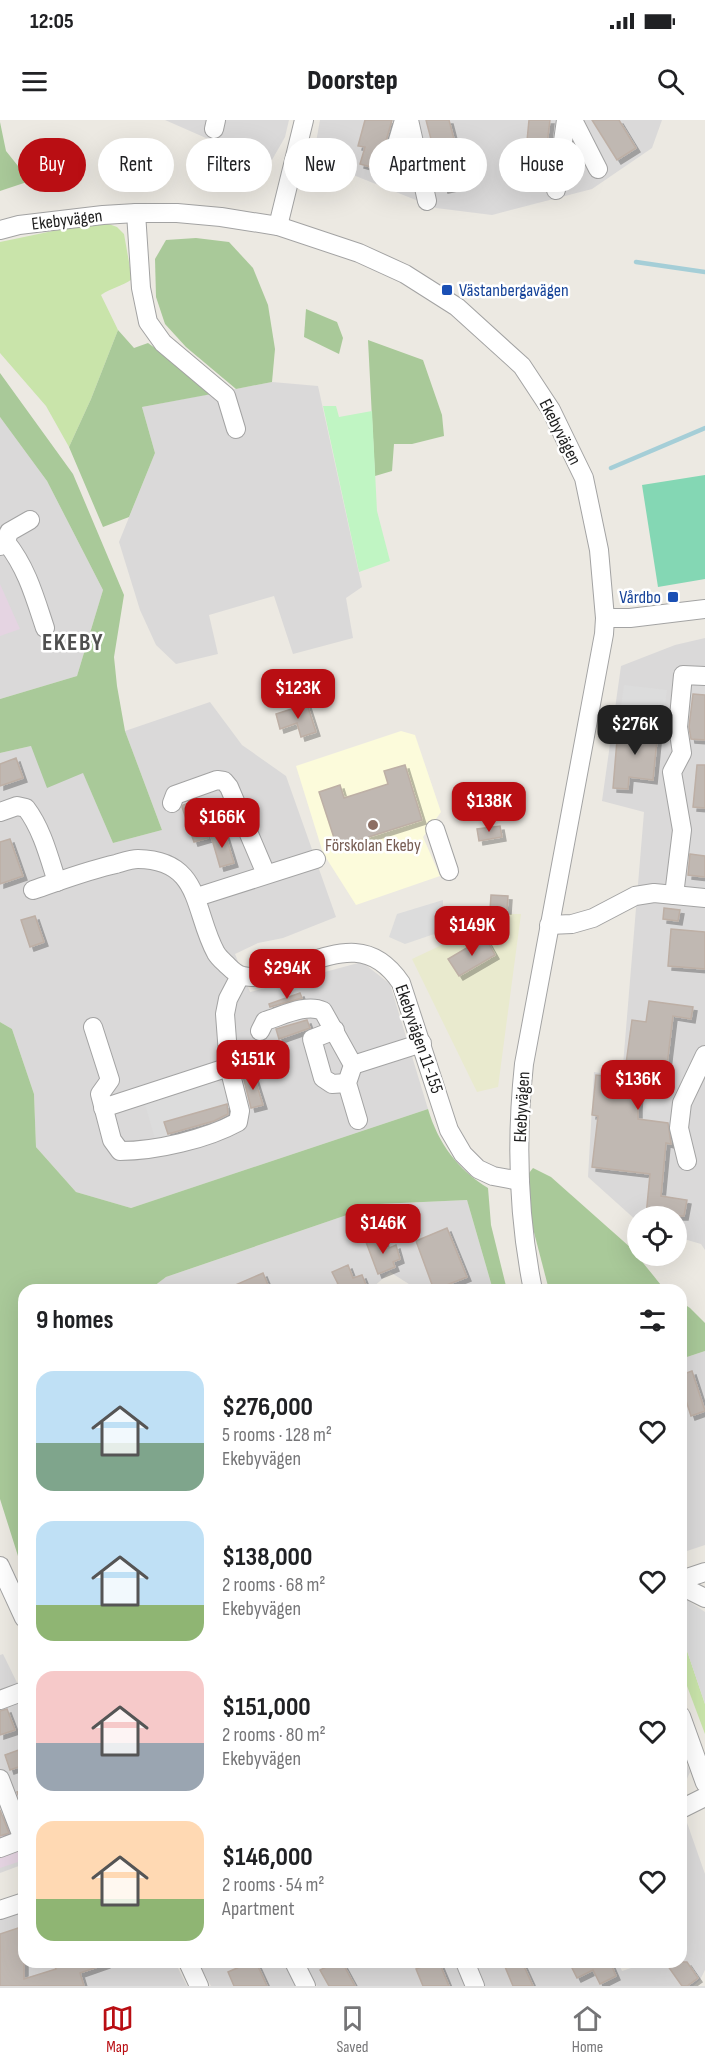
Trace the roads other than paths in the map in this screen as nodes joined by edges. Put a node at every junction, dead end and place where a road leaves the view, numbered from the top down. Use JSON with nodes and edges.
{"nodes":[{"id":1,"x":304,"y":120,"type":"edge"},
{"id":2,"x":404,"y":120,"type":"edge"},
{"id":3,"x":409,"y":120,"type":"edge"},
{"id":4,"x":566,"y":120,"type":"edge"},
{"id":5,"x":573,"y":120,"type":"edge"},
{"id":6,"x":399,"y":138,"type":"edge"},
{"id":7,"x":563,"y":138,"type":"edge"},
{"id":8,"x":598,"y":169,"type":"dead end"},
{"id":9,"x":427,"y":201,"type":"dead end"},
{"id":10,"x":136,"y":213,"type":"junction"},
{"id":11,"x":278,"y":226,"type":"junction"},
{"id":12,"x":0,"y":230,"type":"edge"},
{"id":13,"x":236,"y":429,"type":"dead end"},
{"id":14,"x":30,"y":520,"type":"dead end"},
{"id":15,"x":4,"y":534,"type":"edge"},
{"id":16,"x":705,"y":609,"type":"edge"},
{"id":17,"x":605,"y":618,"type":"junction"},
{"id":18,"x":45,"y":628,"type":"dead end"},
{"id":19,"x":705,"y":676,"type":"edge"},
{"id":20,"x":172,"y":803,"type":"dead end"},
{"id":21,"x":0,"y":812,"type":"edge"},
{"id":22,"x":435,"y":829,"type":"dead end"},
{"id":23,"x":315,"y":859,"type":"dead end"},
{"id":24,"x":449,"y":871,"type":"dead end"},
{"id":25,"x":266,"y":874,"type":"junction"},
{"id":26,"x":57,"y":882,"type":"junction"},
{"id":27,"x":33,"y":890,"type":"dead end"},
{"id":28,"x":674,"y":895,"type":"junction"},
{"id":29,"x":197,"y":897,"type":"junction"},
{"id":30,"x":705,"y":898,"type":"edge"},
{"id":31,"x":549,"y":926,"type":"junction"},
{"id":32,"x":240,"y":976,"type":"junction"},
{"id":33,"x":93,"y":1027,"type":"dead end"},
{"id":34,"x":335,"y":1030,"type":"junction"},
{"id":35,"x":260,"y":1031,"type":"dead end"},
{"id":36,"x":422,"y":1043,"type":"junction"},
{"id":37,"x":705,"y":1054,"type":"edge"},
{"id":38,"x":353,"y":1065,"type":"junction"},
{"id":39,"x":231,"y":1075,"type":"junction"},
{"id":40,"x":346,"y":1083,"type":"junction"},
{"id":41,"x":104,"y":1108,"type":"junction"},
{"id":42,"x":358,"y":1120,"type":"dead end"},
{"id":43,"x":687,"y":1161,"type":"dead end"},
{"id":44,"x":520,"y":1181,"type":"junction"},
{"id":45,"x":532,"y":1284,"type":"edge"},
{"id":46,"x":0,"y":1566,"type":"edge"},
{"id":47,"x":705,"y":1572,"type":"edge"},
{"id":48,"x":687,"y":1578,"type":"edge"},
{"id":49,"x":687,"y":1589,"type":"edge"},
{"id":50,"x":705,"y":1598,"type":"edge"},
{"id":51,"x":18,"y":1602,"type":"edge"},
{"id":52,"x":18,"y":1693,"type":"edge"},
{"id":53,"x":0,"y":1700,"type":"edge"},
{"id":54,"x":687,"y":1733,"type":"edge"},
{"id":55,"x":0,"y":1779,"type":"edge"},
{"id":56,"x":705,"y":1783,"type":"edge"},
{"id":57,"x":705,"y":1797,"type":"edge"},
{"id":58,"x":687,"y":1806,"type":"edge"},
{"id":59,"x":18,"y":1824,"type":"edge"},
{"id":60,"x":18,"y":1841,"type":"edge"},
{"id":61,"x":0,"y":1848,"type":"edge"},
{"id":62,"x":18,"y":1904,"type":"edge"},
{"id":63,"x":0,"y":1910,"type":"edge"},
{"id":64,"x":191,"y":1968,"type":"edge"},
{"id":65,"x":297,"y":1968,"type":"edge"},
{"id":66,"x":468,"y":1968,"type":"edge"},
{"id":67,"x":199,"y":1986,"type":"edge"},
{"id":68,"x":306,"y":1986,"type":"edge"},
{"id":69,"x":475,"y":1986,"type":"edge"}],
"edges":[{"from":1,"to":11,"type":"street"},
{"from":2,"to":6,"type":"street"},
{"from":3,"to":9,"type":"street"},
{"from":4,"to":7,"type":"street"},
{"from":5,"to":8,"type":"street"},
{"from":10,"to":11,"type":"street","name":"Ekebyvägen"},
{"from":10,"to":12,"type":"street","name":"Ekebyvägen"},
{"from":10,"to":13,"type":"street"},
{"from":11,"to":17,"type":"street","name":"Ekebyvägen"},
{"from":14,"to":15,"type":"street"},
{"from":15,"to":18,"type":"street"},
{"from":16,"to":17,"type":"street"},
{"from":17,"to":31,"type":"street","name":"Ekebyvägen"},
{"from":19,"to":28,"type":"street"},
{"from":20,"to":25,"type":"street"},
{"from":21,"to":26,"type":"street"},
{"from":22,"to":24,"type":"street"},
{"from":23,"to":25,"type":"street"},
{"from":25,"to":29,"type":"street"},
{"from":26,"to":27,"type":"street"},
{"from":26,"to":29,"type":"street"},
{"from":28,"to":30,"type":"street"},
{"from":28,"to":31,"type":"street"},
{"from":29,"to":32,"type":"street"},
{"from":31,"to":44,"type":"street","name":"Ekebyvägen"},
{"from":32,"to":36,"type":"street","name":"Ekebyvägen 11-155"},
{"from":32,"to":39,"type":"street"},
{"from":33,"to":41,"type":"street"},
{"from":34,"to":35,"type":"street"},
{"from":34,"to":38,"type":"street"},
{"from":34,"to":40,"type":"street"},
{"from":36,"to":38,"type":"street"},
{"from":36,"to":44,"type":"street","name":"Ekebyvägen 11-155"},
{"from":37,"to":43,"type":"street"},
{"from":38,"to":40,"type":"street"},
{"from":39,"to":41,"type":"street"},
{"from":39,"to":41,"type":"street"},
{"from":40,"to":42,"type":"street"},
{"from":44,"to":45,"type":"street","name":"Ekebyvägen"},
{"from":46,"to":51,"type":"street"},
{"from":47,"to":48,"type":"street"},
{"from":49,"to":50,"type":"street"},
{"from":52,"to":53,"type":"street"},
{"from":54,"to":56,"type":"street"},
{"from":55,"to":59,"type":"street"},
{"from":57,"to":58,"type":"street"},
{"from":60,"to":61,"type":"street"},
{"from":62,"to":63,"type":"street"},
{"from":64,"to":67,"type":"street"},
{"from":65,"to":68,"type":"street"},
{"from":66,"to":69,"type":"street"}]}
